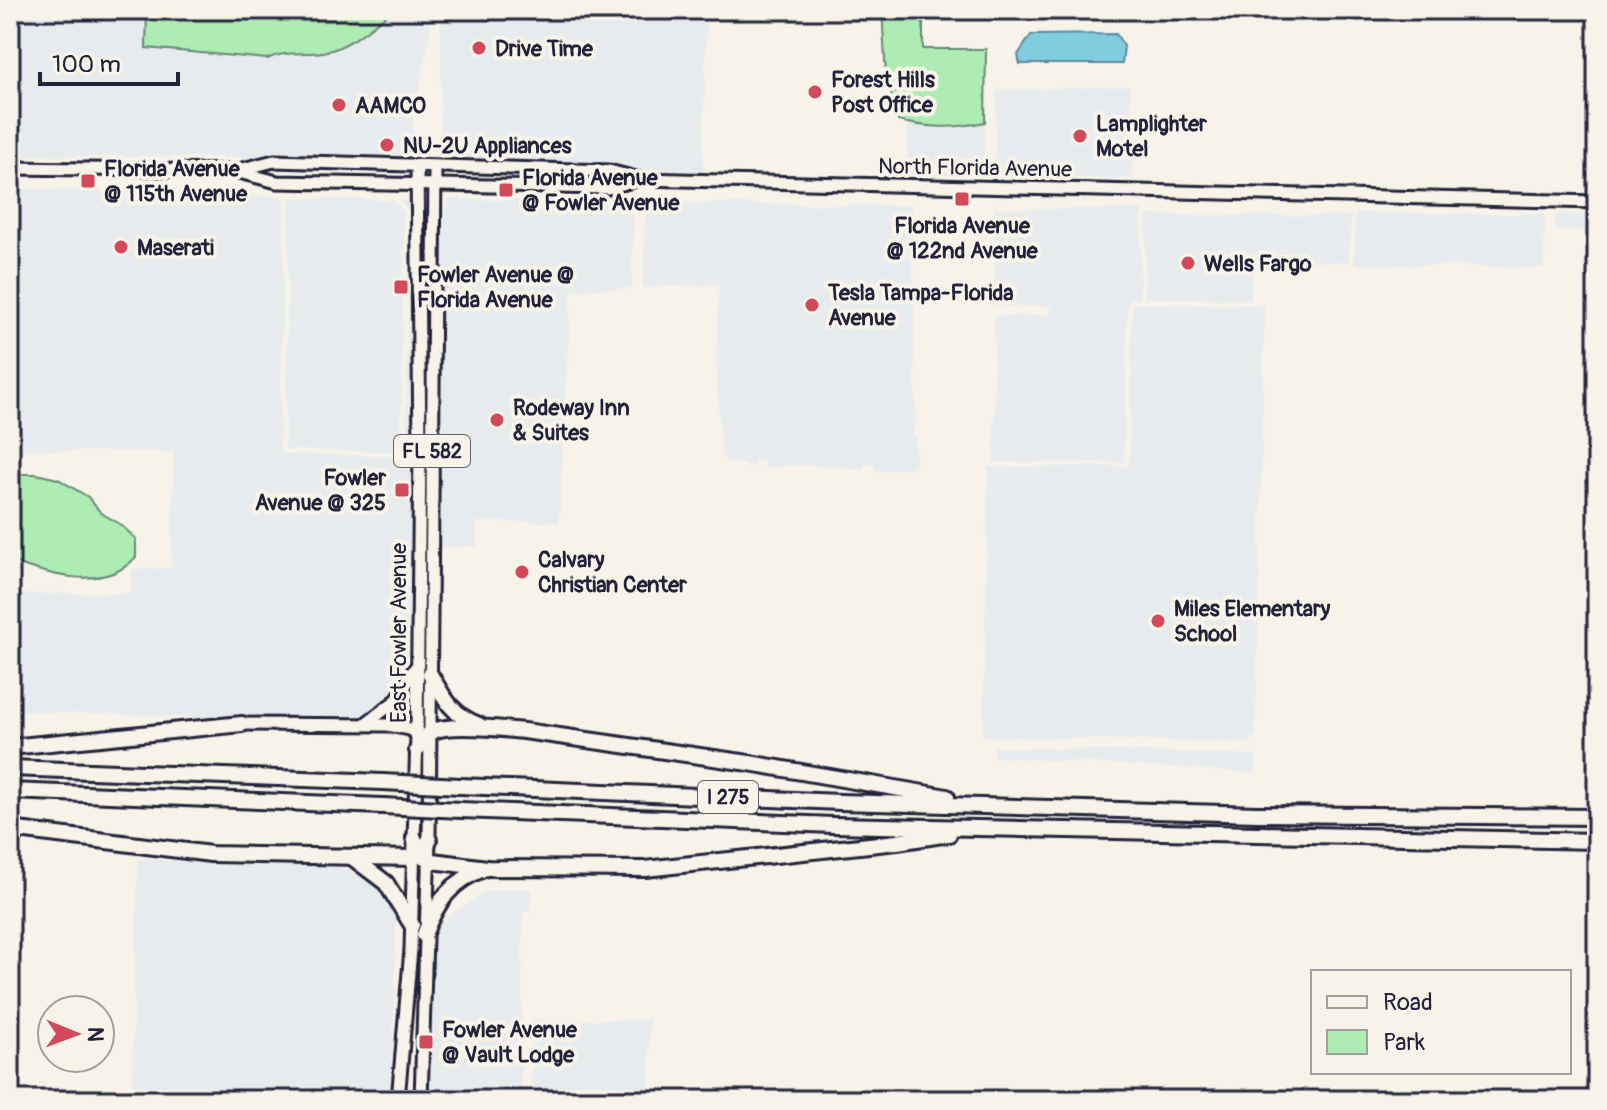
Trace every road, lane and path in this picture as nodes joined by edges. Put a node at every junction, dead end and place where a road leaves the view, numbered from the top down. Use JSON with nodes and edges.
{"nodes":[{"id":1,"x":417,"y":166,"type":"junction"},
{"id":2,"x":435,"y":167,"type":"junction"},
{"id":3,"x":10,"y":168,"type":"edge"},
{"id":4,"x":235,"y":171,"type":"junction"},
{"id":5,"x":640,"y":179,"type":"junction"},
{"id":6,"x":434,"y":184,"type":"junction"},
{"id":7,"x":416,"y":185,"type":"junction"},
{"id":8,"x":1597,"y":202,"type":"edge"},
{"id":9,"x":417,"y":663,"type":"junction"},
{"id":10,"x":430,"y":674,"type":"junction"},
{"id":11,"x":242,"y":724,"type":"joint"},
{"id":12,"x":365,"y":724,"type":"junction"},
{"id":13,"x":486,"y":728,"type":"junction"},
{"id":14,"x":423,"y":744,"type":"junction"},
{"id":15,"x":10,"y":747,"type":"edge"},
{"id":16,"x":10,"y":768,"type":"edge"},
{"id":17,"x":10,"y":791,"type":"edge"},
{"id":18,"x":995,"y":805,"type":"junction"},
{"id":19,"x":1597,"y":817,"type":"edge"},
{"id":20,"x":10,"y":829,"type":"edge"},
{"id":21,"x":985,"y":829,"type":"junction"},
{"id":22,"x":422,"y":839,"type":"joint"},
{"id":23,"x":1597,"y":841,"type":"edge"},
{"id":24,"x":421,"y":857,"type":"junction"},
{"id":25,"x":353,"y":858,"type":"junction"},
{"id":26,"x":487,"y":868,"type":"junction"},
{"id":27,"x":412,"y":925,"type":"junction"},
{"id":28,"x":424,"y":935,"type":"junction"},
{"id":29,"x":398,"y":1100,"type":"edge"},
{"id":30,"x":421,"y":1100,"type":"edge"}],
"edges":[{"from":1,"to":2,"type":"main road","name":"North Florida Avenue"},
{"from":1,"to":4,"type":"main road","name":"North Florida Avenue"},
{"from":1,"to":7,"type":"main road","name":"East Fowler Avenue","number":"FL 582"},
{"from":2,"to":5,"type":"main road","name":"North Florida Avenue"},
{"from":2,"to":6,"type":"main road","name":"East Fowler Avenue","number":"FL 582"},
{"from":3,"to":4,"type":"main road","name":"North Florida Avenue"},
{"from":4,"to":7,"type":"main road","name":"North Florida Avenue"},
{"from":5,"to":6,"type":"main road","name":"North Florida Avenue"},
{"from":5,"to":8,"type":"main road","name":"North Florida Avenue"},
{"from":6,"to":7,"type":"main road","name":"North Florida Avenue"},
{"from":6,"to":10,"type":"main road","name":"East Fowler Avenue","number":"FL 582"},
{"from":7,"to":9,"type":"main road","name":"East Fowler Avenue","number":"FL 582"},
{"from":9,"to":12,"type":"main road"},
{"from":9,"to":14,"type":"main road","name":"East Fowler Avenue","number":"FL 582"},
{"from":10,"to":13,"type":"highway"},
{"from":10,"to":14,"type":"main road","name":"East Fowler Avenue","number":"FL 582"},
{"from":11,"to":12,"type":"main road"},
{"from":11,"to":15,"type":"highway"},
{"from":12,"to":14,"type":"main road"},
{"from":13,"to":14,"type":"highway"},
{"from":13,"to":18,"type":"highway"},
{"from":14,"to":22,"type":"main road","name":"East Fowler Avenue","number":"FL 582"},
{"from":16,"to":18,"type":"highway","number":"I 275","bridge":true},
{"from":17,"to":21,"type":"highway","number":"I 275","bridge":true},
{"from":18,"to":19,"type":"highway","number":"I 275"},
{"from":20,"to":25,"type":"highway"},
{"from":21,"to":23,"type":"highway","number":"I 275"},
{"from":21,"to":26,"type":"highway"},
{"from":22,"to":24,"type":"highway"},
{"from":24,"to":25,"type":"highway"},
{"from":24,"to":26,"type":"highway"},
{"from":24,"to":27,"type":"main road"},
{"from":24,"to":28,"type":"main road"},
{"from":25,"to":27,"type":"highway"},
{"from":26,"to":28,"type":"highway"},
{"from":27,"to":29,"type":"main road"},
{"from":28,"to":30,"type":"main road"}]}
